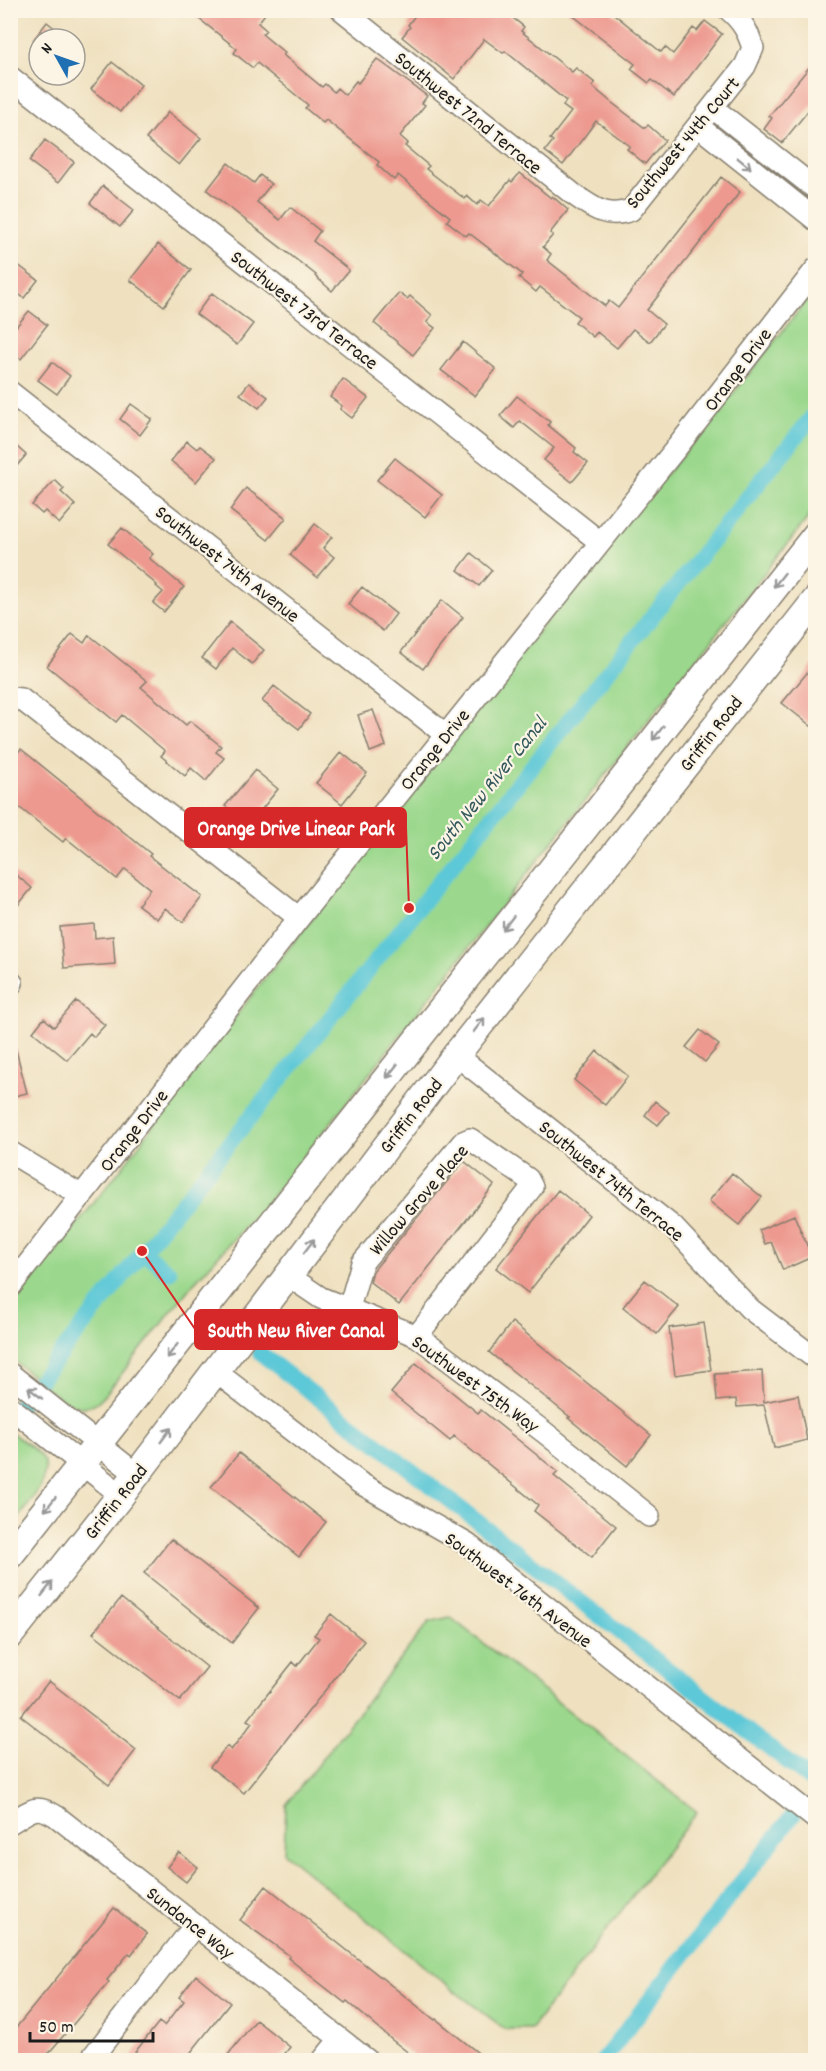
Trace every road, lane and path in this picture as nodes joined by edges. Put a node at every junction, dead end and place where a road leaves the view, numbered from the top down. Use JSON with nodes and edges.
{"nodes":[{"id":1,"x":342,"y":10,"type":"edge"},
{"id":2,"x":729,"y":10,"type":"edge"},
{"id":3,"x":10,"y":76,"type":"edge"},
{"id":4,"x":713,"y":108,"type":"junction"},
{"id":5,"x":698,"y":126,"type":"junction"},
{"id":6,"x":816,"y":189,"type":"edge"},
{"id":7,"x":597,"y":211,"type":"joint"},
{"id":8,"x":816,"y":220,"type":"edge"},
{"id":9,"x":816,"y":269,"type":"edge"},
{"id":10,"x":10,"y":392,"type":"edge"},
{"id":11,"x":816,"y":535,"type":"edge"},
{"id":12,"x":600,"y":542,"type":"junction"},
{"id":13,"x":816,"y":600,"type":"edge"},
{"id":14,"x":10,"y":698,"type":"edge"},
{"id":15,"x":446,"y":735,"type":"junction"},
{"id":16,"x":299,"y":918,"type":"junction"},
{"id":17,"x":453,"y":992,"type":"junction"},
{"id":18,"x":410,"y":1048,"type":"junction"},
{"id":19,"x":456,"y":1055,"type":"junction"},
{"id":20,"x":421,"y":1100,"type":"junction"},
{"id":21,"x":10,"y":1152,"type":"edge"},
{"id":22,"x":82,"y":1196,"type":"junction"},
{"id":23,"x":287,"y":1275,"type":"junction"},
{"id":24,"x":10,"y":1287,"type":"edge"},
{"id":25,"x":349,"y":1308,"type":"junction"},
{"id":26,"x":417,"y":1336,"type":"junction"},
{"id":27,"x":816,"y":1359,"type":"edge"},
{"id":28,"x":214,"y":1371,"type":"junction"},
{"id":29,"x":10,"y":1374,"type":"edge"},
{"id":30,"x":10,"y":1407,"type":"edge"},
{"id":31,"x":90,"y":1454,"type":"junction"},
{"id":32,"x":129,"y":1485,"type":"junction"},
{"id":33,"x":649,"y":1516,"type":"dead end"},
{"id":34,"x":10,"y":1555,"type":"edge"},
{"id":35,"x":10,"y":1635,"type":"edge"},
{"id":36,"x":816,"y":1819,"type":"edge"},
{"id":37,"x":10,"y":1823,"type":"edge"},
{"id":38,"x":195,"y":1925,"type":"junction"},
{"id":39,"x":340,"y":2039,"type":"junction"},
{"id":40,"x":90,"y":2061,"type":"edge"},
{"id":41,"x":323,"y":2061,"type":"edge"},
{"id":42,"x":367,"y":2061,"type":"edge"}],
"edges":[{"from":1,"to":7,"type":"street","name":"Southwest 72nd Terrace"},
{"from":2,"to":4,"type":"street","name":"Southwest 44th Court"},
{"from":3,"to":12,"type":"street","name":"Southwest 73rd Terrace"},
{"from":4,"to":5,"type":"street","name":"Southwest 44th Court"},
{"from":4,"to":6,"type":"street"},
{"from":5,"to":7,"type":"street","name":"Southwest 44th Court"},
{"from":5,"to":8,"type":"street","one_way":true},
{"from":9,"to":12,"type":"street","name":"Orange Drive"},
{"from":10,"to":15,"type":"street","name":"Southwest 74th Avenue"},
{"from":11,"to":17,"type":"main road","name":"Griffin Road","one_way":true},
{"from":12,"to":15,"type":"street","name":"Orange Drive"},
{"from":19,"to":13,"type":"main road","name":"Griffin Road","one_way":true},
{"from":14,"to":16,"type":"street"},
{"from":15,"to":16,"type":"street","name":"Orange Drive"},
{"from":16,"to":22,"type":"street","name":"Orange Drive"},
{"from":17,"to":18,"type":"main road","name":"Griffin Road"},
{"from":17,"to":19,"type":"main road"},
{"from":18,"to":20,"type":"main road"},
{"from":18,"to":31,"type":"main road","name":"Griffin Road","one_way":true},
{"from":19,"to":20,"type":"main road","name":"Griffin Road"},
{"from":19,"to":27,"type":"street","name":"Southwest 74th Terrace"},
{"from":23,"to":20,"type":"main road","name":"Griffin Road","one_way":true},
{"from":21,"to":22,"type":"street"},
{"from":22,"to":24,"type":"street","name":"Orange Drive"},
{"from":23,"to":25,"type":"street","name":"Southwest 75th Way"},
{"from":23,"to":28,"type":"main road","name":"Griffin Road"},
{"from":25,"to":26,"type":"street","name":"Southwest 75th Way"},
{"from":25,"to":26,"type":"street","name":"Willow Grove Place"},
{"from":26,"to":33,"type":"street","name":"Southwest 75th Way"},
{"from":32,"to":28,"type":"main road","name":"Griffin Road","one_way":true},
{"from":28,"to":36,"type":"street","name":"Southwest 76th Avenue"},
{"from":31,"to":29,"type":"street","one_way":true},
{"from":30,"to":31,"type":"street"},
{"from":31,"to":32,"type":"street"},
{"from":31,"to":34,"type":"main road","name":"Griffin Road","one_way":true},
{"from":35,"to":32,"type":"main road","name":"Griffin Road","one_way":true},
{"from":37,"to":38,"type":"street","name":"Sundance Way"},
{"from":38,"to":39,"type":"street","name":"Sundance Way"},
{"from":38,"to":40,"type":"street"},
{"from":39,"to":41,"type":"street"},
{"from":39,"to":42,"type":"street","name":"Sundance Way"}]}
